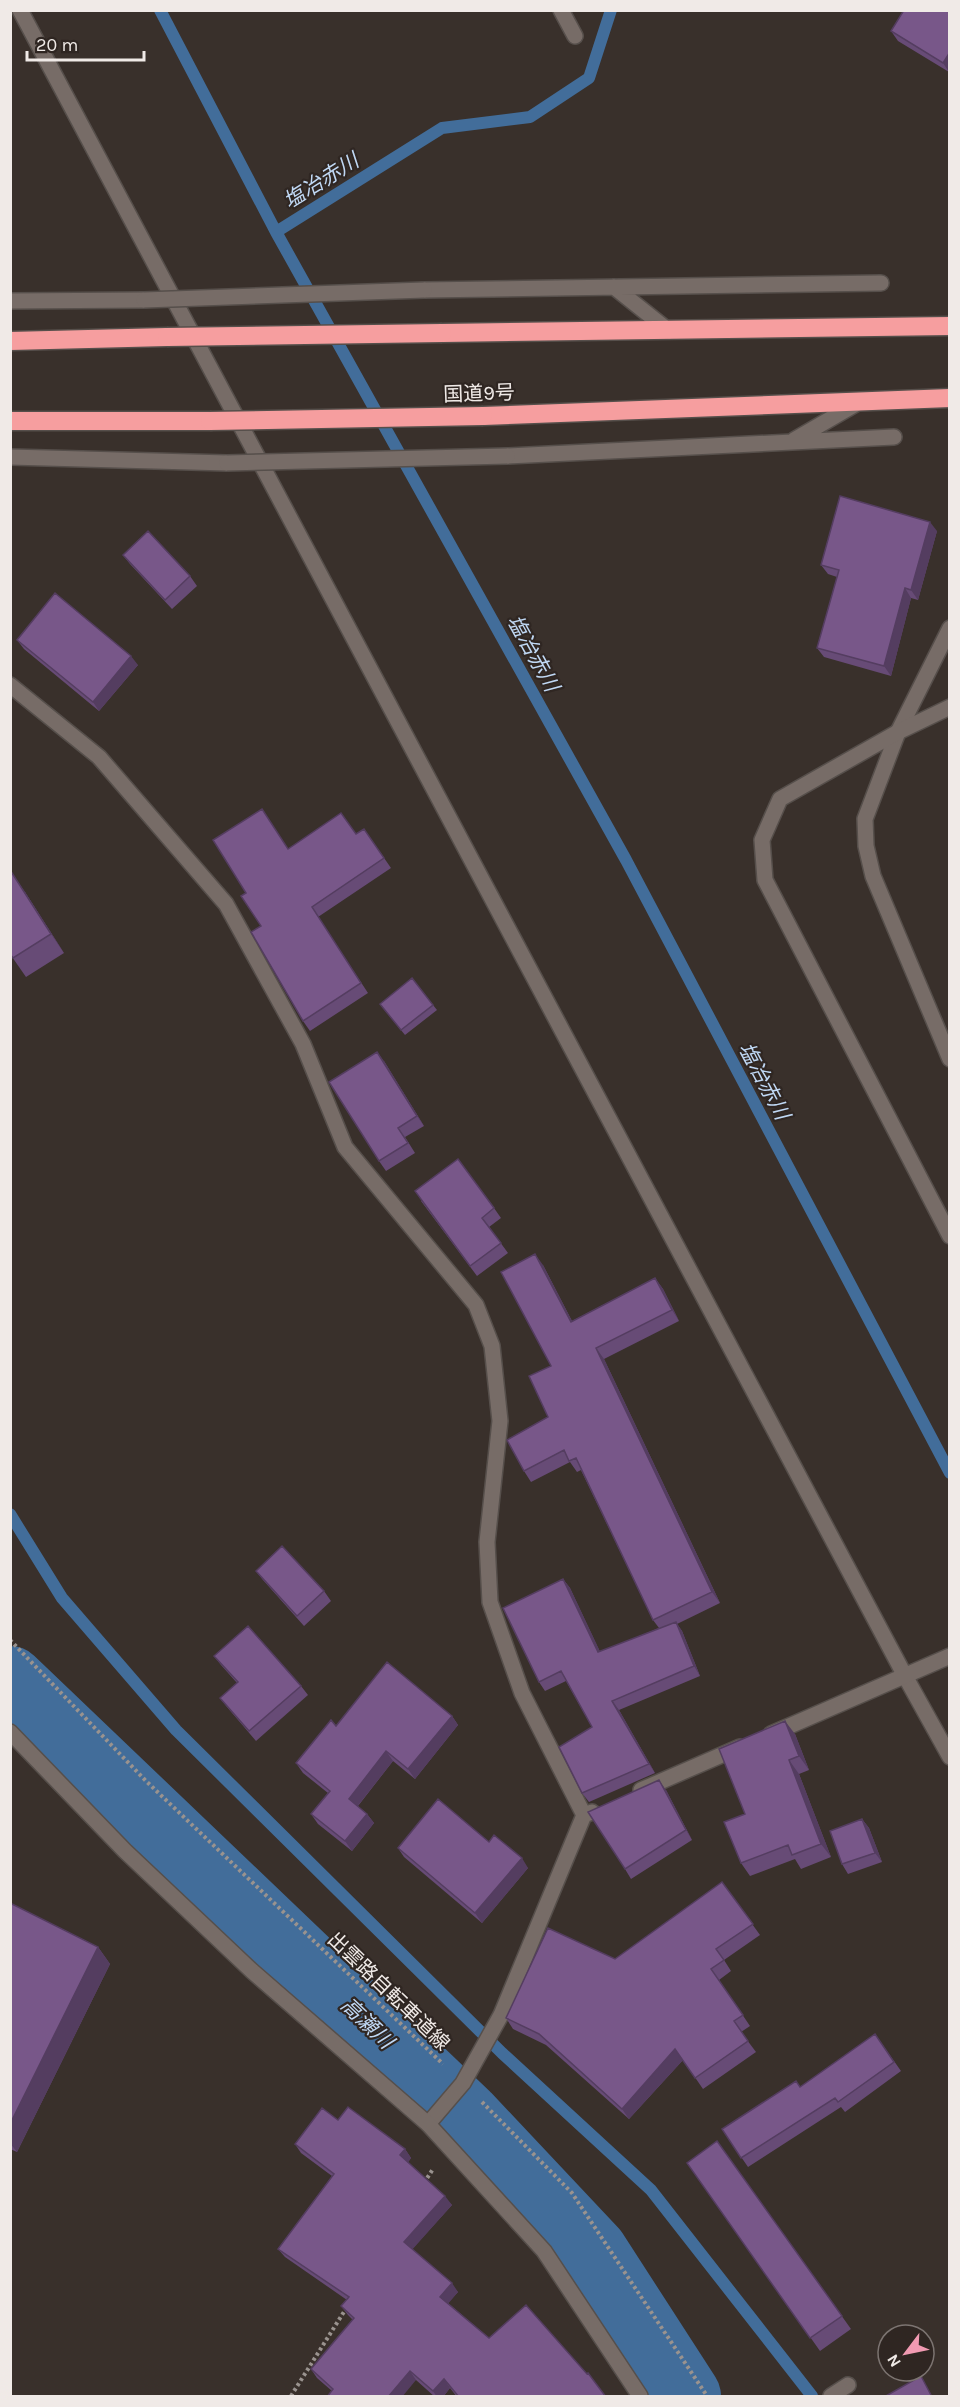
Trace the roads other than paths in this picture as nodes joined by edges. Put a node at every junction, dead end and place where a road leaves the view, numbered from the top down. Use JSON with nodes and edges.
{"nodes":[{"id":1,"x":20,"y":10,"type":"edge"},
{"id":2,"x":561,"y":10,"type":"edge"},
{"id":3,"x":575,"y":36,"type":"dead end"},
{"id":4,"x":881,"y":283,"type":"dead end"},
{"id":5,"x":614,"y":287,"type":"junction"},
{"id":6,"x":10,"y":301,"type":"edge"},
{"id":7,"x":950,"y":326,"type":"edge"},
{"id":8,"x":669,"y":331,"type":"junction"},
{"id":9,"x":10,"y":341,"type":"edge"},
{"id":10,"x":950,"y":398,"type":"edge"},
{"id":11,"x":864,"y":400,"type":"junction"},
{"id":12,"x":10,"y":422,"type":"edge"},
{"id":13,"x":894,"y":437,"type":"dead end"},
{"id":14,"x":792,"y":441,"type":"junction"},
{"id":15,"x":10,"y":457,"type":"edge"},
{"id":16,"x":950,"y":628,"type":"edge"},
{"id":17,"x":10,"y":685,"type":"edge"},
{"id":18,"x":950,"y":707,"type":"edge"},
{"id":19,"x":898,"y":732,"type":"junction"},
{"id":20,"x":950,"y":1059,"type":"edge"},
{"id":21,"x":950,"y":1236,"type":"edge"},
{"id":22,"x":950,"y":1656,"type":"edge"},
{"id":23,"x":905,"y":1676,"type":"junction"},
{"id":24,"x":10,"y":1732,"type":"edge"},
{"id":25,"x":950,"y":1757,"type":"edge"},
{"id":26,"x":627,"y":1796,"type":"edge"},
{"id":27,"x":605,"y":1806,"type":"edge"},
{"id":28,"x":584,"y":1815,"type":"junction"},
{"id":29,"x":428,"y":2124,"type":"junction"},
{"id":30,"x":848,"y":2385,"type":"dead end"},
{"id":31,"x":640,"y":2397,"type":"edge"},
{"id":32,"x":831,"y":2397,"type":"edge"}],
"edges":[{"from":1,"to":23,"type":"street"},
{"from":2,"to":3,"type":"street"},
{"from":4,"to":5,"type":"street"},
{"from":5,"to":6,"type":"street","bridge":true},
{"from":5,"to":8,"type":"street"},
{"from":7,"to":8,"type":"highway"},
{"from":8,"to":9,"type":"highway","bridge":true},
{"from":10,"to":11,"type":"highway","name":"国道9号"},
{"from":11,"to":12,"type":"highway","name":"国道9号","bridge":true},
{"from":11,"to":14,"type":"street"},
{"from":13,"to":14,"type":"street"},
{"from":14,"to":15,"type":"street","bridge":true},
{"from":16,"to":19,"type":"street"},
{"from":17,"to":28,"type":"street"},
{"from":18,"to":19,"type":"street"},
{"from":19,"to":20,"type":"street"},
{"from":19,"to":21,"type":"street"},
{"from":22,"to":23,"type":"street"},
{"from":23,"to":25,"type":"street"},
{"from":23,"to":26,"type":"street"},
{"from":24,"to":29,"type":"street"},
{"from":27,"to":28,"type":"street"},
{"from":28,"to":29,"type":"street"},
{"from":29,"to":31,"type":"street"},
{"from":30,"to":32,"type":"street"}]}
